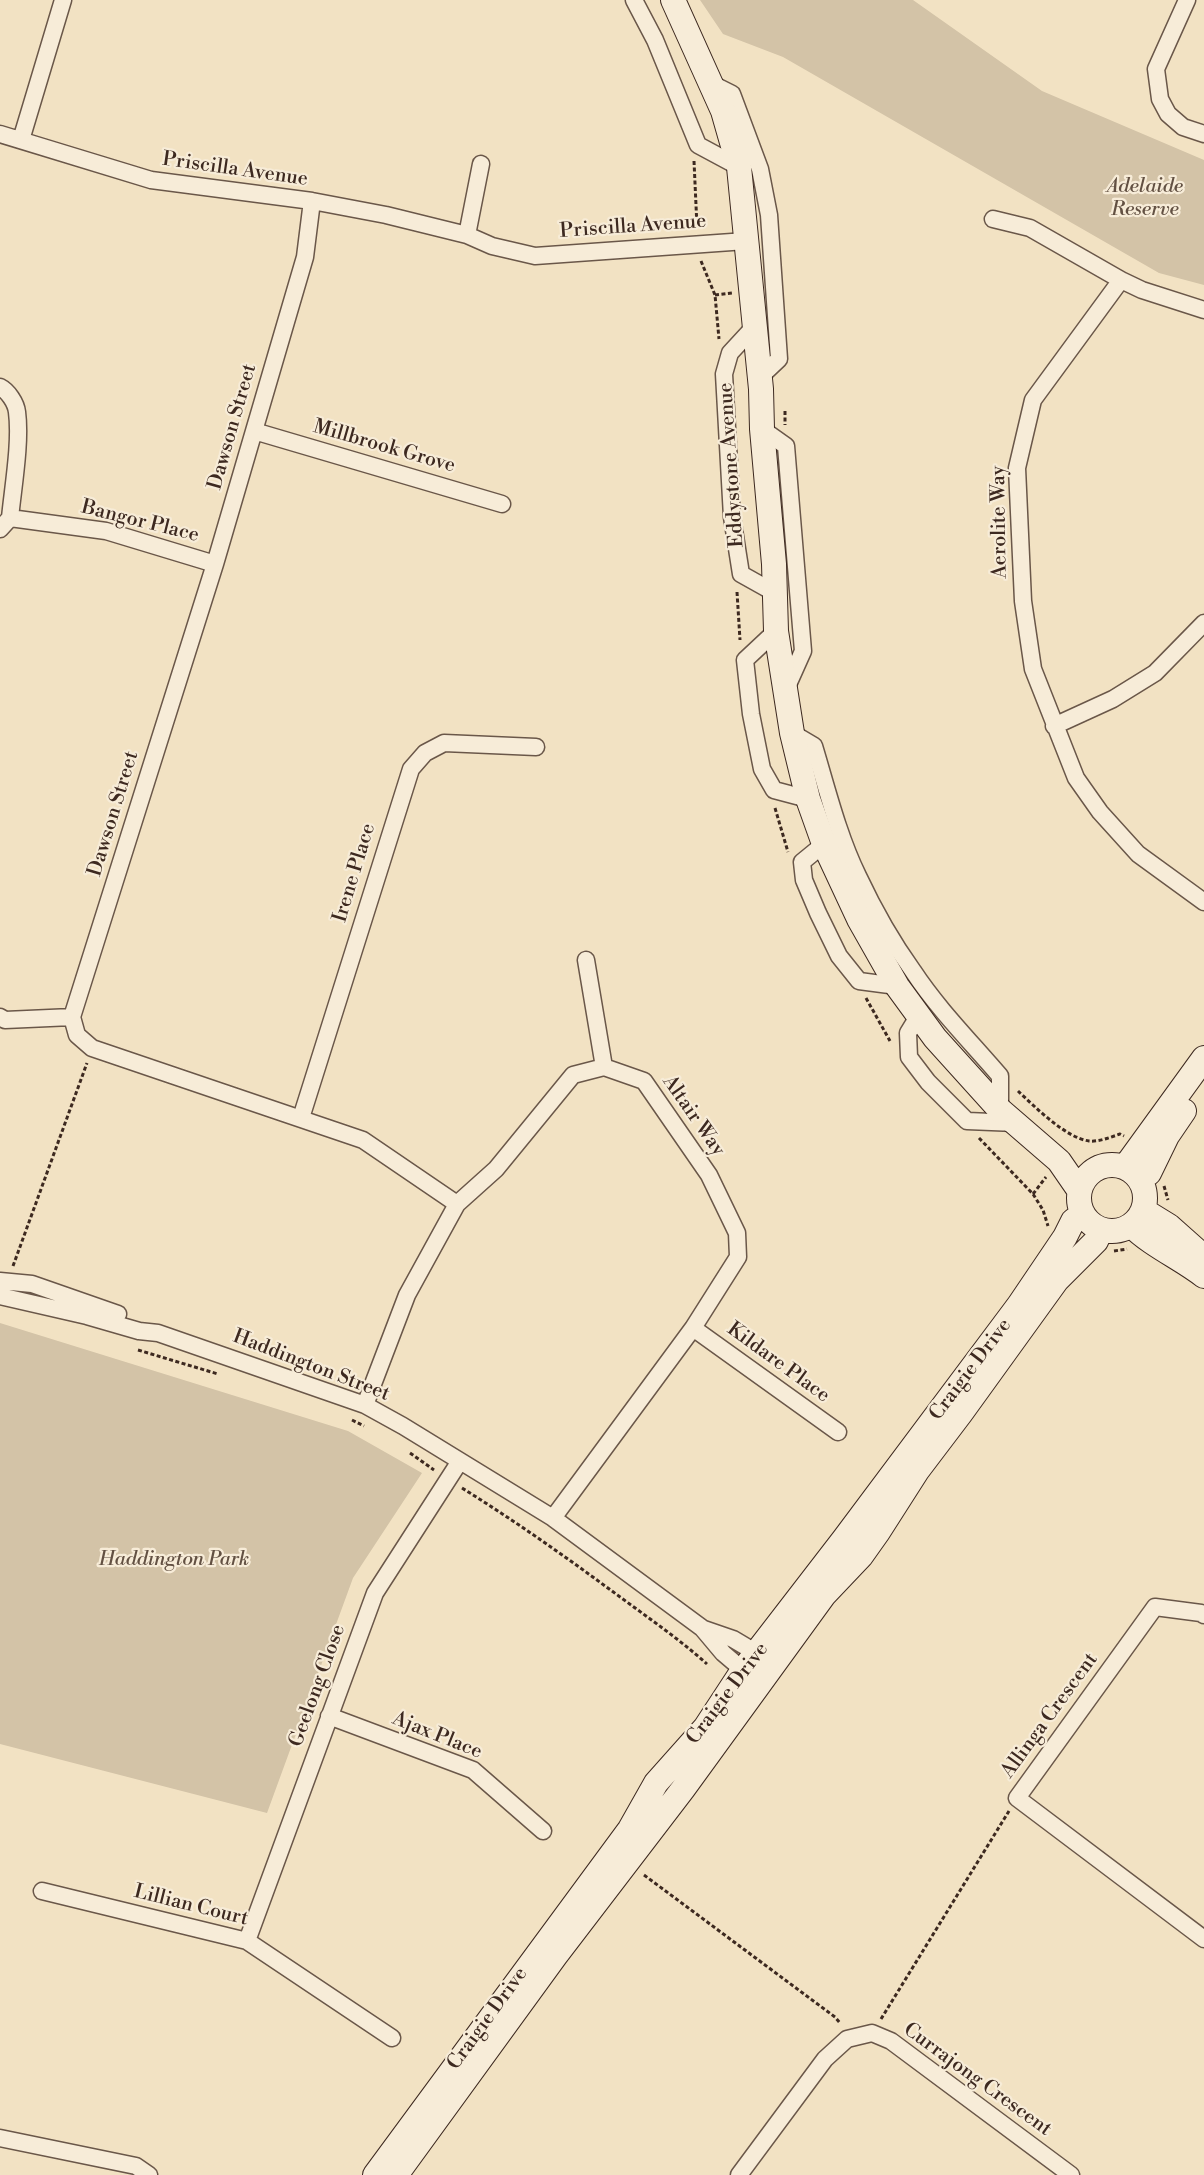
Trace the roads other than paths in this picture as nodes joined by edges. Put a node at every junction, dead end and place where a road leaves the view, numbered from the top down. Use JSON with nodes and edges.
{"nodes":[{"id":1,"x":63,"y":0,"type":"edge"},
{"id":2,"x":634,"y":0,"type":"edge"},
{"id":3,"x":673,"y":0,"type":"edge"},
{"id":4,"x":1187,"y":0,"type":"edge"},
{"id":5,"x":710,"y":83,"type":"junction"},
{"id":6,"x":0,"y":134,"type":"edge"},
{"id":7,"x":1204,"y":134,"type":"edge"},
{"id":8,"x":21,"y":140,"type":"junction"},
{"id":9,"x":481,"y":164,"type":"dead end"},
{"id":10,"x":739,"y":166,"type":"junction"},
{"id":11,"x":312,"y":201,"type":"junction"},
{"id":12,"x":993,"y":219,"type":"dead end"},
{"id":13,"x":467,"y":235,"type":"junction"},
{"id":14,"x":746,"y":241,"type":"junction"},
{"id":15,"x":1121,"y":280,"type":"junction"},
{"id":16,"x":1204,"y":310,"type":"edge"},
{"id":17,"x":754,"y":327,"type":"junction"},
{"id":18,"x":760,"y":377,"type":"junction"},
{"id":19,"x":0,"y":387,"type":"edge"},
{"id":20,"x":762,"y":429,"type":"junction"},
{"id":21,"x":254,"y":431,"type":"junction"},
{"id":22,"x":502,"y":504,"type":"dead end"},
{"id":23,"x":5,"y":524,"type":"edge"},
{"id":24,"x":215,"y":564,"type":"junction"},
{"id":25,"x":774,"y":593,"type":"junction"},
{"id":26,"x":1204,"y":623,"type":"edge"},
{"id":27,"x":776,"y":631,"type":"junction"},
{"id":28,"x":786,"y":689,"type":"junction"},
{"id":29,"x":1054,"y":726,"type":"junction"},
{"id":30,"x":792,"y":733,"type":"junction"},
{"id":31,"x":536,"y":747,"type":"dead end"},
{"id":32,"x":808,"y":799,"type":"junction"},
{"id":33,"x":824,"y":844,"type":"junction"},
{"id":34,"x":1204,"y":902,"type":"edge"},
{"id":35,"x":586,"y":960,"type":"dead end"},
{"id":36,"x":897,"y":986,"type":"junction"},
{"id":37,"x":919,"y":1015,"type":"junction"},
{"id":38,"x":0,"y":1017,"type":"edge"},
{"id":39,"x":72,"y":1018,"type":"junction"},
{"id":40,"x":1204,"y":1058,"type":"edge"},
{"id":41,"x":604,"y":1067,"type":"junction"},
{"id":42,"x":1204,"y":1083,"type":"edge"},
{"id":43,"x":1008,"y":1116,"type":"junction"},
{"id":44,"x":301,"y":1118,"type":"junction"},
{"id":45,"x":1059,"y":1161,"type":"junction"},
{"id":46,"x":1124,"y":1171,"type":"junction"},
{"id":47,"x":1079,"y":1190,"type":"junction"},
{"id":48,"x":457,"y":1204,"type":"junction"},
{"id":49,"x":1082,"y":1214,"type":"junction"},
{"id":50,"x":1136,"y":1227,"type":"junction"},
{"id":51,"x":1101,"y":1230,"type":"junction"},
{"id":52,"x":1204,"y":1257,"type":"edge"},
{"id":53,"x":1204,"y":1276,"type":"edge"},
{"id":54,"x":2,"y":1286,"type":"edge"},
{"id":55,"x":693,"y":1328,"type":"junction"},
{"id":56,"x":365,"y":1405,"type":"junction"},
{"id":57,"x":838,"y":1432,"type":"dead end"},
{"id":58,"x":460,"y":1461,"type":"junction"},
{"id":59,"x":552,"y":1518,"type":"junction"},
{"id":60,"x":1204,"y":1615,"type":"edge"},
{"id":61,"x":702,"y":1628,"type":"junction"},
{"id":62,"x":758,"y":1668,"type":"junction"},
{"id":63,"x":329,"y":1716,"type":"junction"},
{"id":64,"x":543,"y":1831,"type":"dead end"},
{"id":65,"x":42,"y":1891,"type":"dead end"},
{"id":66,"x":1204,"y":1940,"type":"edge"},
{"id":67,"x":247,"y":1941,"type":"junction"},
{"id":68,"x":392,"y":2038,"type":"dead end"},
{"id":69,"x":0,"y":2138,"type":"edge"},
{"id":70,"x":149,"y":2175,"type":"edge"},
{"id":71,"x":375,"y":2175,"type":"edge"},
{"id":72,"x":396,"y":2175,"type":"edge"},
{"id":73,"x":739,"y":2175,"type":"edge"},
{"id":74,"x":1071,"y":2175,"type":"edge"}],
"edges":[{"from":1,"to":8,"type":"street"},
{"from":2,"to":10,"type":"street"},
{"from":3,"to":5,"type":"main road","name":"Eddystone Avenue"},
{"from":4,"to":7,"type":"street"},
{"from":5,"to":10,"type":"main road","name":"Eddystone Avenue"},
{"from":5,"to":18,"type":"street","name":"Eddystone Avenue"},
{"from":6,"to":8,"type":"street","name":"Priscilla Avenue"},
{"from":8,"to":11,"type":"street","name":"Priscilla Avenue"},
{"from":9,"to":13,"type":"street"},
{"from":10,"to":14,"type":"main road","name":"Eddystone Avenue"},
{"from":11,"to":13,"type":"street","name":"Priscilla Avenue"},
{"from":11,"to":21,"type":"street","name":"Dawson Street"},
{"from":12,"to":15,"type":"street"},
{"from":13,"to":14,"type":"street","name":"Priscilla Avenue"},
{"from":14,"to":17,"type":"main road","name":"Eddystone Avenue"},
{"from":15,"to":16,"type":"street"},
{"from":15,"to":29,"type":"street","name":"Aerolite Way"},
{"from":17,"to":18,"type":"main road","name":"Eddystone Avenue"},
{"from":17,"to":25,"type":"street","name":"Eddystone Avenue"},
{"from":18,"to":20,"type":"main road","name":"Eddystone Avenue"},
{"from":19,"to":23,"type":"street"},
{"from":20,"to":25,"type":"main road","name":"Eddystone Avenue"},
{"from":20,"to":28,"type":"street","name":"Eddystone Avenue"},
{"from":21,"to":22,"type":"street","name":"Millbrook Grove"},
{"from":21,"to":24,"type":"street","name":"Dawson Street"},
{"from":23,"to":24,"type":"street","name":"Bangor Place"},
{"from":24,"to":39,"type":"street","name":"Dawson Street"},
{"from":25,"to":27,"type":"main road","name":"Eddystone Avenue"},
{"from":26,"to":29,"type":"street"},
{"from":27,"to":28,"type":"main road","name":"Eddystone Avenue"},
{"from":27,"to":32,"type":"street"},
{"from":28,"to":30,"type":"main road","name":"Eddystone Avenue"},
{"from":29,"to":34,"type":"street","name":"Aerolite Way"},
{"from":30,"to":32,"type":"main road","name":"Eddystone Avenue"},
{"from":30,"to":43,"type":"street"},
{"from":31,"to":44,"type":"street","name":"Irene Place"},
{"from":32,"to":33,"type":"main road","name":"Eddystone Avenue"},
{"from":33,"to":36,"type":"main road","name":"Eddystone Avenue"},
{"from":33,"to":36,"type":"street"},
{"from":35,"to":41,"type":"street"},
{"from":36,"to":37,"type":"main road","name":"Eddystone Avenue"},
{"from":37,"to":43,"type":"main road","name":"Eddystone Avenue"},
{"from":37,"to":43,"type":"street"},
{"from":38,"to":39,"type":"street"},
{"from":39,"to":44,"type":"street"},
{"from":40,"to":46,"type":"main road"},
{"from":41,"to":48,"type":"street"},
{"from":41,"to":55,"type":"street","name":"Altair Way"},
{"from":42,"to":46,"type":"main road"},
{"from":43,"to":45,"type":"main road","name":"Eddystone Avenue"},
{"from":44,"to":48,"type":"street"},
{"from":45,"to":46,"type":"main road"},
{"from":45,"to":47,"type":"main road","name":"Eddystone Avenue"},
{"from":46,"to":47,"type":"main road"},
{"from":46,"to":50,"type":"main road"},
{"from":47,"to":49,"type":"main road"},
{"from":48,"to":56,"type":"street"},
{"from":49,"to":51,"type":"main road"},
{"from":49,"to":62,"type":"main road","name":"Craigie Drive"},
{"from":50,"to":51,"type":"main road"},
{"from":50,"to":52,"type":"main road"},
{"from":50,"to":53,"type":"main road"},
{"from":51,"to":62,"type":"main road","name":"Craigie Drive"},
{"from":54,"to":56,"type":"street","name":"Haddington Street"},
{"from":55,"to":57,"type":"street","name":"Kildare Place"},
{"from":55,"to":59,"type":"street","name":"Altair Way"},
{"from":56,"to":58,"type":"street","name":"Haddington Street"},
{"from":58,"to":59,"type":"street","name":"Haddington Street"},
{"from":58,"to":63,"type":"street","name":"Geelong Close"},
{"from":59,"to":61,"type":"street","name":"Haddington Street"},
{"from":60,"to":66,"type":"street","name":"Allinga Crescent"},
{"from":61,"to":62,"type":"street","name":"Haddington Street"},
{"from":61,"to":62,"type":"street","name":"Haddington Street"},
{"from":62,"to":71,"type":"main road","name":"Craigie Drive"},
{"from":62,"to":72,"type":"main road","name":"Craigie Drive"},
{"from":63,"to":64,"type":"street","name":"Ajax Place"},
{"from":63,"to":67,"type":"street","name":"Geelong Close"},
{"from":65,"to":67,"type":"street","name":"Lillian Court"},
{"from":67,"to":68,"type":"street","name":"Lillian Court"},
{"from":69,"to":70,"type":"street"},
{"from":73,"to":74,"type":"street","name":"Currajong Crescent"}]}
